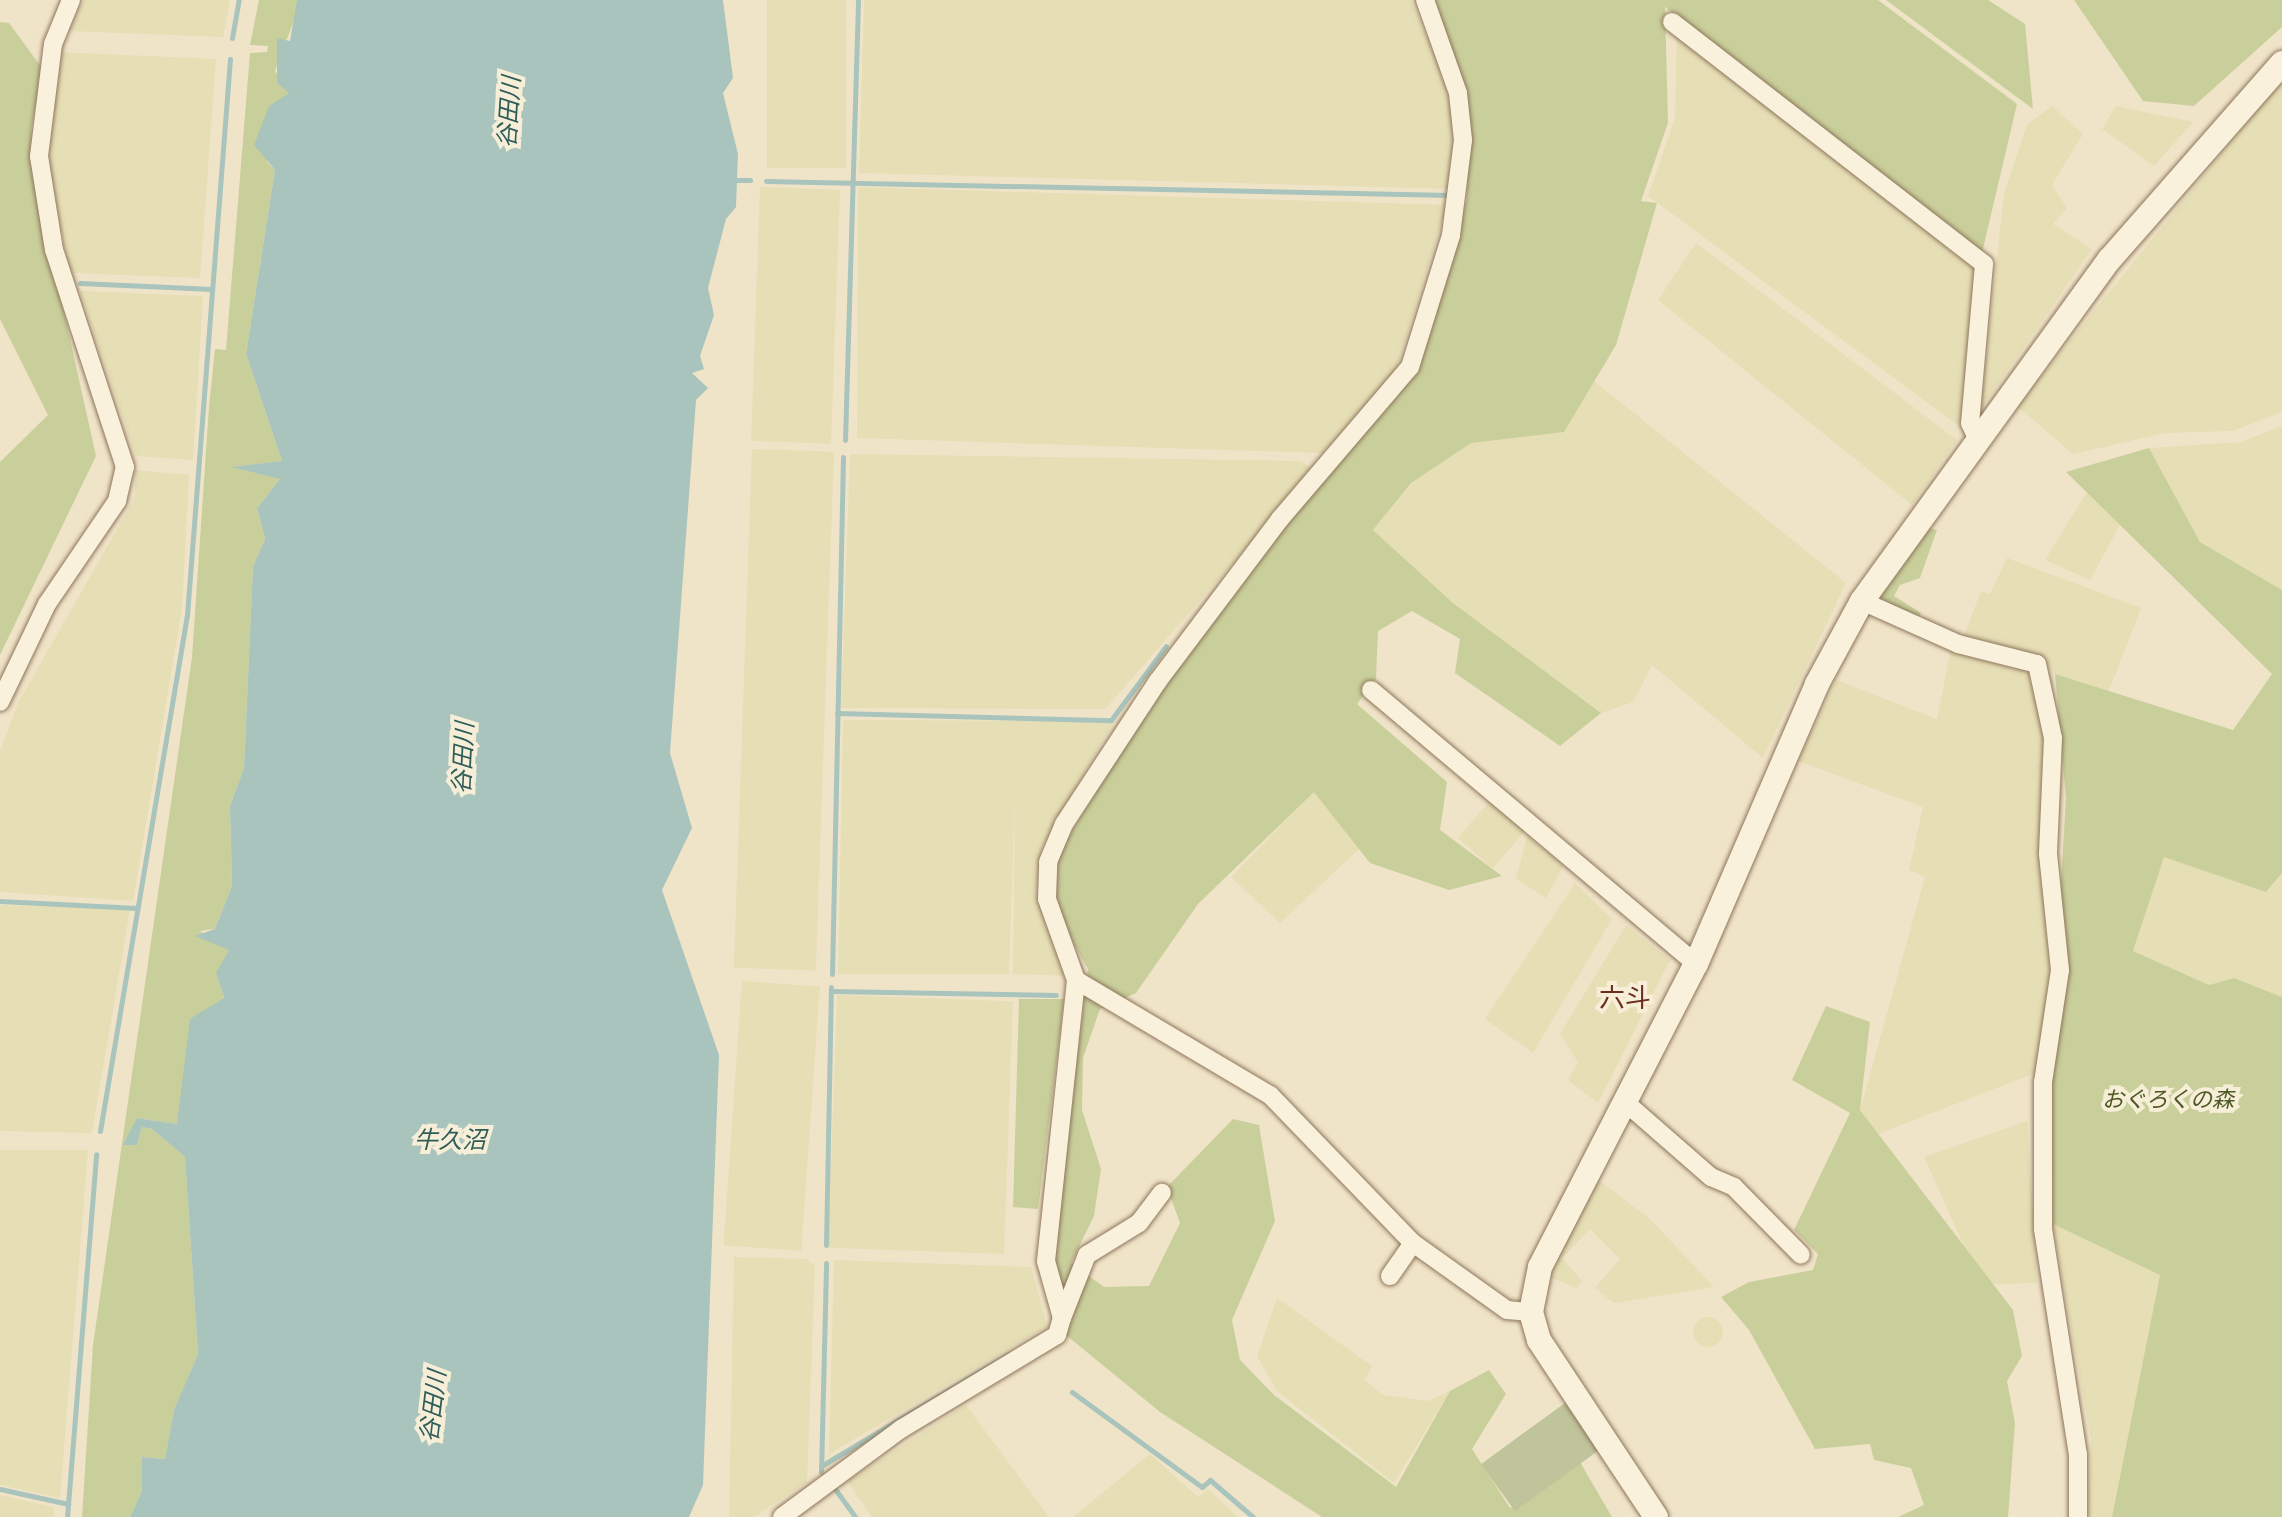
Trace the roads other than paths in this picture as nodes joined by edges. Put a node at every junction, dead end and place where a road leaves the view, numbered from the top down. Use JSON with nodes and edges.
{"nodes":[{"id":1,"x":71,"y":0,"type":"edge"},
{"id":2,"x":1425,"y":0,"type":"edge"},
{"id":3,"x":1672,"y":22,"type":"dead end"},
{"id":4,"x":2282,"y":63,"type":"edge"},
{"id":5,"x":1978,"y":440,"type":"junction"},
{"id":6,"x":1862,"y":601,"type":"junction"},
{"id":7,"x":1371,"y":690,"type":"dead end"},
{"id":8,"x":0,"y":702,"type":"edge"},
{"id":9,"x":1696,"y":964,"type":"junction"},
{"id":10,"x":1076,"y":980,"type":"junction"},
{"id":11,"x":1625,"y":1102,"type":"junction"},
{"id":12,"x":1162,"y":1193,"type":"dead end"},
{"id":13,"x":1413,"y":1243,"type":"junction"},
{"id":14,"x":1801,"y":1255,"type":"dead end"},
{"id":15,"x":1390,"y":1276,"type":"dead end"},
{"id":16,"x":1531,"y":1312,"type":"junction"},
{"id":17,"x":1062,"y":1318,"type":"junction"},
{"id":18,"x":782,"y":1517,"type":"edge"},
{"id":19,"x":1656,"y":1517,"type":"edge"},
{"id":20,"x":2078,"y":1517,"type":"edge"}],
"edges":[{"from":1,"to":8,"type":"street"},
{"from":2,"to":10,"type":"street"},
{"from":3,"to":5,"type":"street"},
{"from":4,"to":5,"type":"street"},
{"from":5,"to":6,"type":"street"},
{"from":6,"to":9,"type":"street"},
{"from":6,"to":20,"type":"street"},
{"from":7,"to":9,"type":"street"},
{"from":9,"to":11,"type":"street"},
{"from":10,"to":13,"type":"street"},
{"from":10,"to":17,"type":"street"},
{"from":11,"to":14,"type":"street"},
{"from":11,"to":16,"type":"street"},
{"from":12,"to":17,"type":"street"},
{"from":13,"to":15,"type":"street"},
{"from":13,"to":16,"type":"street"},
{"from":16,"to":19,"type":"street"},
{"from":17,"to":18,"type":"street"}]}
